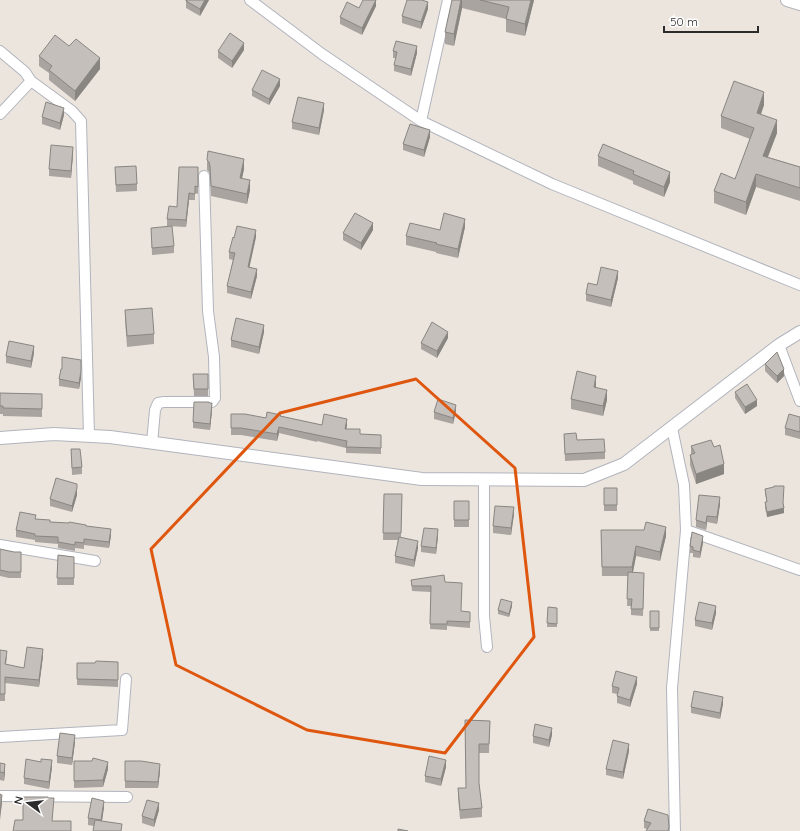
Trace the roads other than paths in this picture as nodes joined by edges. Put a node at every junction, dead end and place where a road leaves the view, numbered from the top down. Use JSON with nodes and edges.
{"nodes":[{"id":1,"x":250,"y":0,"type":"edge"},
{"id":2,"x":448,"y":0,"type":"edge"},
{"id":3,"x":787,"y":0,"type":"edge"},
{"id":4,"x":800,"y":4,"type":"edge"},
{"id":5,"x":0,"y":51,"type":"edge"},
{"id":6,"x":31,"y":81,"type":"junction"},
{"id":7,"x":0,"y":114,"type":"edge"},
{"id":8,"x":422,"y":121,"type":"junction"},
{"id":9,"x":204,"y":176,"type":"dead end"},
{"id":10,"x":800,"y":285,"type":"edge"},
{"id":11,"x":800,"y":332,"type":"edge"},
{"id":12,"x":779,"y":345,"type":"junction"},
{"id":13,"x":800,"y":401,"type":"edge"},
{"id":14,"x":672,"y":428,"type":"junction"},
{"id":15,"x":89,"y":436,"type":"junction"},
{"id":16,"x":0,"y":438,"type":"edge"},
{"id":17,"x":152,"y":443,"type":"junction"},
{"id":18,"x":484,"y":479,"type":"junction"},
{"id":19,"x":686,"y":530,"type":"junction"},
{"id":20,"x":0,"y":544,"type":"edge"},
{"id":21,"x":95,"y":561,"type":"dead end"},
{"id":22,"x":800,"y":570,"type":"edge"},
{"id":23,"x":487,"y":647,"type":"dead end"},
{"id":24,"x":126,"y":678,"type":"dead end"},
{"id":25,"x":0,"y":737,"type":"edge"},
{"id":26,"x":0,"y":796,"type":"edge"},
{"id":27,"x":127,"y":797,"type":"dead end"},
{"id":28,"x":675,"y":831,"type":"edge"}],
"edges":[{"from":1,"to":8,"type":"street"},
{"from":2,"to":8,"type":"street"},
{"from":3,"to":4,"type":"street"},
{"from":5,"to":6,"type":"street"},
{"from":6,"to":7,"type":"street"},
{"from":6,"to":15,"type":"street"},
{"from":8,"to":10,"type":"street"},
{"from":9,"to":17,"type":"street"},
{"from":11,"to":12,"type":"street"},
{"from":12,"to":13,"type":"street"},
{"from":12,"to":14,"type":"street"},
{"from":14,"to":18,"type":"street"},
{"from":14,"to":19,"type":"street"},
{"from":15,"to":16,"type":"street"},
{"from":15,"to":17,"type":"street"},
{"from":17,"to":18,"type":"street"},
{"from":18,"to":23,"type":"street"},
{"from":19,"to":22,"type":"street"},
{"from":19,"to":28,"type":"street"},
{"from":20,"to":21,"type":"street"},
{"from":24,"to":25,"type":"street"},
{"from":26,"to":27,"type":"street"}]}
